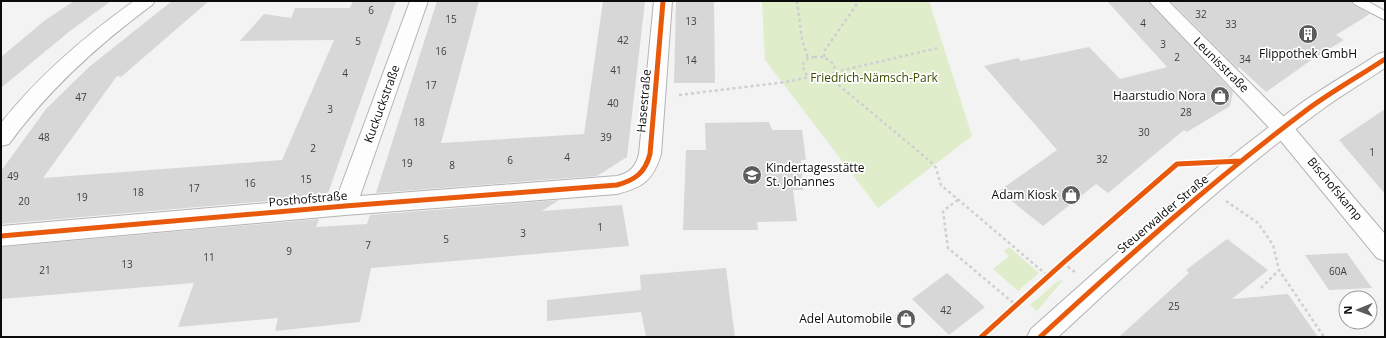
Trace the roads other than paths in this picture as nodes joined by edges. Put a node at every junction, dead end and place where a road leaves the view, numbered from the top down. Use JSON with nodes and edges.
{"nodes":[{"id":1,"x":146,"y":1,"type":"edge"},
{"id":2,"x":419,"y":1,"type":"edge"},
{"id":3,"x":663,"y":1,"type":"edge"},
{"id":4,"x":1158,"y":1,"type":"edge"},
{"id":5,"x":1358,"y":1,"type":"edge"},
{"id":6,"x":1385,"y":16,"type":"edge"},
{"id":7,"x":1385,"y":59,"type":"edge"},
{"id":8,"x":1283,"y":129,"type":"junction"},
{"id":9,"x":4,"y":131,"type":"edge"},
{"id":10,"x":617,"y":185,"type":"joint"},
{"id":11,"x":345,"y":206,"type":"junction"},
{"id":12,"x":1,"y":236,"type":"edge"},
{"id":13,"x":1385,"y":251,"type":"edge"},
{"id":14,"x":1040,"y":337,"type":"edge"}],
"edges":[{"from":1,"to":9,"type":"street"},
{"from":2,"to":11,"type":"street","name":"Kuckuckstraße"},
{"from":3,"to":10,"type":"street","name":"Hasestraße"},
{"from":4,"to":8,"type":"street","name":"Leunisstraße"},
{"from":5,"to":6,"type":"lane"},
{"from":7,"to":8,"type":"street","name":"Steuerwalder Straße"},
{"from":8,"to":13,"type":"street","name":"Bischofskamp"},
{"from":8,"to":14,"type":"street","name":"Steuerwalder Straße"},
{"from":10,"to":11,"type":"street","name":"Posthofstraße"},
{"from":11,"to":12,"type":"street","name":"Posthofstraße"}]}
